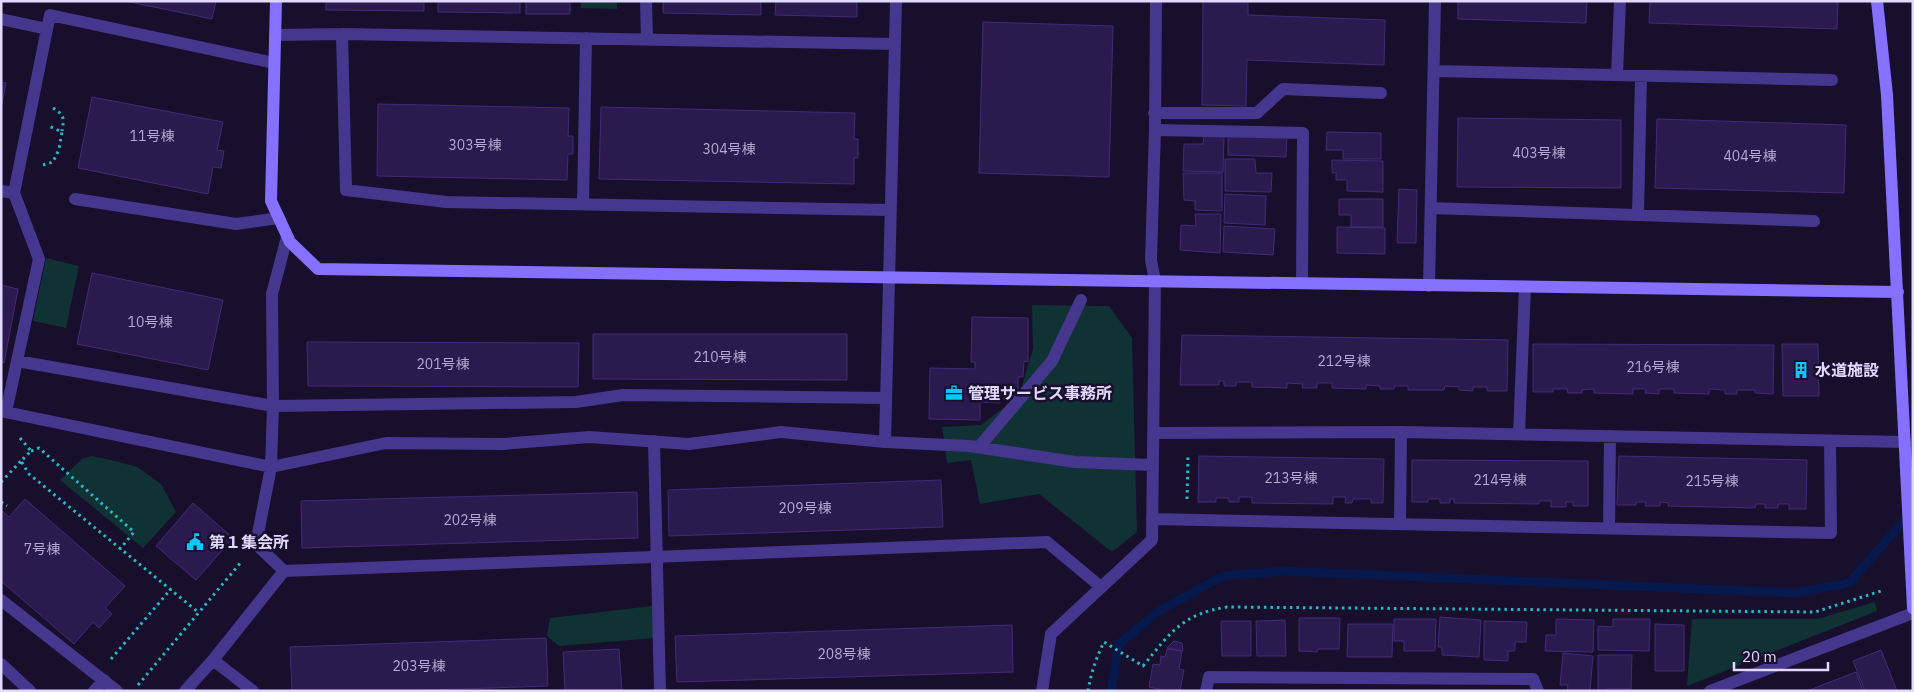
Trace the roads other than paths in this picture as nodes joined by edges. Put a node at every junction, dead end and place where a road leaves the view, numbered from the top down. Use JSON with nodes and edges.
{"nodes":[{"id":1,"x":276,"y":1,"type":"edge"},
{"id":2,"x":646,"y":1,"type":"edge"},
{"id":3,"x":896,"y":1,"type":"edge"},
{"id":4,"x":1156,"y":1,"type":"edge"},
{"id":5,"x":1435,"y":1,"type":"edge"},
{"id":6,"x":1620,"y":1,"type":"edge"},
{"id":7,"x":1877,"y":1,"type":"edge"},
{"id":8,"x":1,"y":19,"type":"edge"},
{"id":9,"x":47,"y":29,"type":"junction"},
{"id":10,"x":342,"y":34,"type":"junction"},
{"id":11,"x":275,"y":35,"type":"junction"},
{"id":12,"x":586,"y":38,"type":"junction"},
{"id":13,"x":647,"y":39,"type":"junction"},
{"id":14,"x":895,"y":44,"type":"junction"},
{"id":15,"x":274,"y":63,"type":"junction"},
{"id":16,"x":1434,"y":71,"type":"junction"},
{"id":17,"x":1617,"y":75,"type":"junction"},
{"id":18,"x":1641,"y":76,"type":"junction"},
{"id":19,"x":1832,"y":80,"type":"dead end"},
{"id":20,"x":1381,"y":94,"type":"dead end"},
{"id":21,"x":1154,"y":113,"type":"junction"},
{"id":22,"x":1155,"y":130,"type":"junction"},
{"id":23,"x":1,"y":191,"type":"edge"},
{"id":24,"x":14,"y":193,"type":"junction"},
{"id":25,"x":75,"y":199,"type":"dead end"},
{"id":26,"x":583,"y":204,"type":"junction"},
{"id":27,"x":1431,"y":208,"type":"junction"},
{"id":28,"x":891,"y":210,"type":"junction"},
{"id":29,"x":1638,"y":215,"type":"junction"},
{"id":30,"x":279,"y":218,"type":"junction"},
{"id":31,"x":1814,"y":220,"type":"dead end"},
{"id":32,"x":287,"y":237,"type":"junction"},
{"id":33,"x":890,"y":277,"type":"junction"},
{"id":34,"x":1155,"y":281,"type":"junction"},
{"id":35,"x":1302,"y":283,"type":"junction"},
{"id":36,"x":1429,"y":286,"type":"junction"},
{"id":37,"x":1526,"y":287,"type":"junction"},
{"id":38,"x":1898,"y":292,"type":"junction"},
{"id":39,"x":1081,"y":300,"type":"dead end"},
{"id":40,"x":17,"y":361,"type":"junction"},
{"id":41,"x":886,"y":398,"type":"junction"},
{"id":42,"x":273,"y":406,"type":"junction"},
{"id":43,"x":6,"y":412,"type":"edge"},
{"id":44,"x":1401,"y":432,"type":"junction"},
{"id":45,"x":1153,"y":433,"type":"junction"},
{"id":46,"x":1519,"y":434,"type":"junction"},
{"id":47,"x":1610,"y":436,"type":"junction"},
{"id":48,"x":654,"y":441,"type":"junction"},
{"id":49,"x":1830,"y":441,"type":"junction"},
{"id":50,"x":885,"y":442,"type":"junction"},
{"id":51,"x":1905,"y":442,"type":"junction"},
{"id":52,"x":979,"y":447,"type":"junction"},
{"id":53,"x":1153,"y":465,"type":"junction"},
{"id":54,"x":271,"y":467,"type":"junction"},
{"id":55,"x":1152,"y":518,"type":"junction"},
{"id":56,"x":1400,"y":524,"type":"junction"},
{"id":57,"x":1609,"y":528,"type":"junction"},
{"id":58,"x":656,"y":557,"type":"junction"},
{"id":59,"x":284,"y":571,"type":"junction"},
{"id":60,"x":1101,"y":587,"type":"junction"},
{"id":61,"x":1,"y":600,"type":"edge"},
{"id":62,"x":1913,"y":608,"type":"edge"},
{"id":63,"x":1913,"y":614,"type":"edge"},
{"id":64,"x":213,"y":660,"type":"junction"},
{"id":65,"x":1,"y":664,"type":"edge"},
{"id":66,"x":100,"y":678,"type":"junction"},
{"id":67,"x":30,"y":691,"type":"edge"},
{"id":68,"x":94,"y":691,"type":"edge"},
{"id":69,"x":118,"y":691,"type":"edge"},
{"id":70,"x":185,"y":691,"type":"edge"},
{"id":71,"x":253,"y":691,"type":"edge"},
{"id":72,"x":660,"y":691,"type":"edge"},
{"id":73,"x":1042,"y":691,"type":"edge"},
{"id":74,"x":1206,"y":691,"type":"edge"},
{"id":75,"x":1538,"y":691,"type":"edge"},
{"id":76,"x":1710,"y":691,"type":"edge"}],
"edges":[{"from":1,"to":11,"type":"street"},
{"from":2,"to":13,"type":"street"},
{"from":3,"to":14,"type":"street"},
{"from":4,"to":21,"type":"street"},
{"from":5,"to":16,"type":"street"},
{"from":6,"to":17,"type":"street"},
{"from":7,"to":38,"type":"street"},
{"from":8,"to":9,"type":"street"},
{"from":9,"to":15,"type":"street"},
{"from":9,"to":24,"type":"street"},
{"from":10,"to":11,"type":"street"},
{"from":10,"to":12,"type":"street"},
{"from":10,"to":26,"type":"street"},
{"from":11,"to":15,"type":"street"},
{"from":12,"to":13,"type":"street"},
{"from":12,"to":26,"type":"street"},
{"from":13,"to":14,"type":"street"},
{"from":14,"to":28,"type":"street"},
{"from":15,"to":30,"type":"street"},
{"from":16,"to":17,"type":"street"},
{"from":16,"to":27,"type":"street"},
{"from":17,"to":18,"type":"street"},
{"from":18,"to":19,"type":"street"},
{"from":18,"to":29,"type":"street"},
{"from":20,"to":21,"type":"street"},
{"from":21,"to":22,"type":"street"},
{"from":22,"to":34,"type":"street"},
{"from":22,"to":35,"type":"street"},
{"from":23,"to":24,"type":"street"},
{"from":24,"to":40,"type":"street"},
{"from":25,"to":30,"type":"street"},
{"from":26,"to":28,"type":"street"},
{"from":27,"to":29,"type":"street"},
{"from":27,"to":36,"type":"street"},
{"from":28,"to":33,"type":"street"},
{"from":29,"to":31,"type":"street"},
{"from":30,"to":32,"type":"street"},
{"from":32,"to":33,"type":"street"},
{"from":32,"to":42,"type":"street"},
{"from":33,"to":34,"type":"street"},
{"from":33,"to":41,"type":"street"},
{"from":34,"to":35,"type":"street"},
{"from":34,"to":45,"type":"street"},
{"from":35,"to":36,"type":"street"},
{"from":36,"to":37,"type":"street"},
{"from":37,"to":38,"type":"street"},
{"from":37,"to":46,"type":"street"},
{"from":38,"to":51,"type":"street"},
{"from":39,"to":52,"type":"street"},
{"from":40,"to":42,"type":"street"},
{"from":40,"to":43,"type":"street"},
{"from":41,"to":42,"type":"street"},
{"from":41,"to":50,"type":"street"},
{"from":42,"to":54,"type":"street"},
{"from":43,"to":54,"type":"street"},
{"from":44,"to":45,"type":"street"},
{"from":44,"to":46,"type":"street"},
{"from":44,"to":56,"type":"street"},
{"from":45,"to":53,"type":"street"},
{"from":46,"to":47,"type":"street"},
{"from":47,"to":49,"type":"street"},
{"from":47,"to":57,"type":"street"},
{"from":48,"to":50,"type":"street"},
{"from":48,"to":54,"type":"street"},
{"from":48,"to":58,"type":"street"},
{"from":49,"to":51,"type":"street"},
{"from":49,"to":57,"type":"street"},
{"from":50,"to":52,"type":"street"},
{"from":51,"to":62,"type":"street"},
{"from":52,"to":53,"type":"street"},
{"from":53,"to":55,"type":"street"},
{"from":54,"to":59,"type":"street"},
{"from":55,"to":56,"type":"street"},
{"from":55,"to":60,"type":"street"},
{"from":56,"to":57,"type":"street"},
{"from":58,"to":59,"type":"street"},
{"from":58,"to":60,"type":"street"},
{"from":58,"to":72,"type":"street"},
{"from":59,"to":64,"type":"street"},
{"from":60,"to":73,"type":"street"},
{"from":61,"to":66,"type":"street"},
{"from":63,"to":76,"type":"street"},
{"from":64,"to":70,"type":"street"},
{"from":64,"to":71,"type":"street"},
{"from":65,"to":67,"type":"street"},
{"from":66,"to":68,"type":"street"},
{"from":66,"to":69,"type":"street"},
{"from":74,"to":75,"type":"street"}]}
